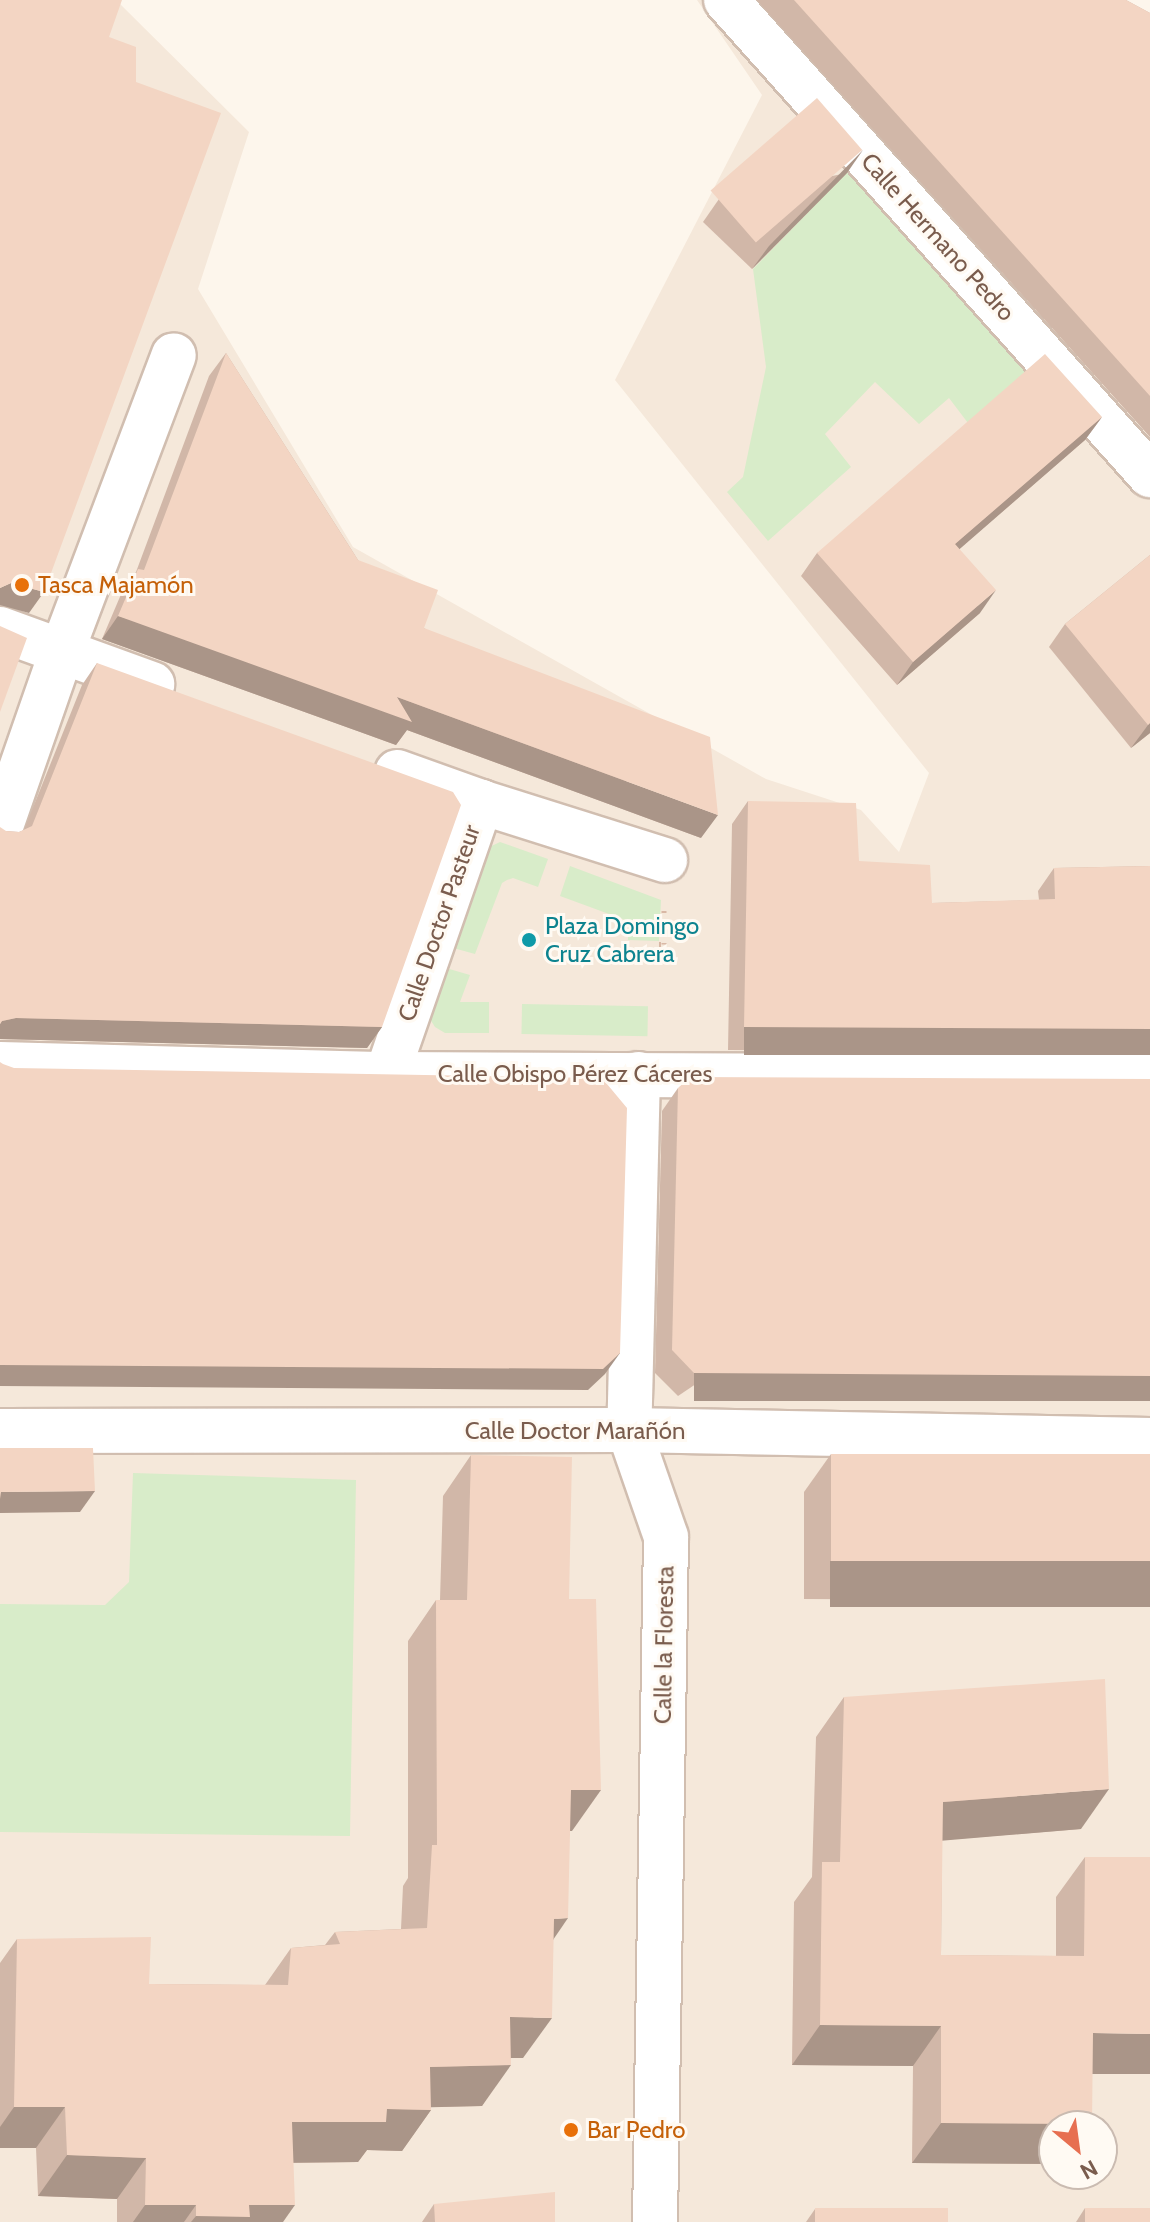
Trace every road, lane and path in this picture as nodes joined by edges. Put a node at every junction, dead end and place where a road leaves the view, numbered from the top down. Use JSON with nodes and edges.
{"nodes":[{"id":1,"x":726,"y":0,"type":"edge"},
{"id":2,"x":174,"y":355,"type":"dead end"},
{"id":3,"x":1150,"y":475,"type":"edge"},
{"id":4,"x":0,"y":629,"type":"edge"},
{"id":5,"x":62,"y":651,"type":"junction"},
{"id":6,"x":196,"y":700,"type":"edge"},
{"id":7,"x":361,"y":759,"type":"edge"},
{"id":8,"x":481,"y":802,"type":"junction"},
{"id":9,"x":0,"y":829,"type":"edge"},
{"id":10,"x":665,"y":860,"type":"dead end"},
{"id":11,"x":0,"y":1064,"type":"edge"},
{"id":12,"x":387,"y":1074,"type":"junction"},
{"id":13,"x":638,"y":1074,"type":"junction"},
{"id":14,"x":1150,"y":1077,"type":"edge"},
{"id":15,"x":629,"y":1430,"type":"junction"},
{"id":16,"x":0,"y":1431,"type":"edge"},
{"id":17,"x":1150,"y":1440,"type":"edge"},
{"id":18,"x":655,"y":2222,"type":"edge"}],
"edges":[{"from":1,"to":3,"type":"street","name":"Calle Hermano Pedro"},
{"from":2,"to":5,"type":"street"},
{"from":4,"to":5,"type":"street"},
{"from":5,"to":6,"type":"street"},
{"from":5,"to":9,"type":"street"},
{"from":7,"to":8,"type":"street","name":"Calle Doctor Pasteur"},
{"from":8,"to":10,"type":"street"},
{"from":8,"to":12,"type":"street","name":"Calle Doctor Pasteur"},
{"from":11,"to":12,"type":"street","name":"Calle Obispo Pérez Cáceres"},
{"from":12,"to":13,"type":"street","name":"Calle Obispo Pérez Cáceres"},
{"from":13,"to":14,"type":"street","name":"Calle Obispo Pérez Cáceres"},
{"from":13,"to":15,"type":"street","name":"Calle la Floresta"},
{"from":15,"to":16,"type":"street","name":"Calle Doctor Marañón"},
{"from":15,"to":17,"type":"street","name":"Calle Doctor Marañón"},
{"from":15,"to":18,"type":"street","name":"Calle la Floresta"}]}
